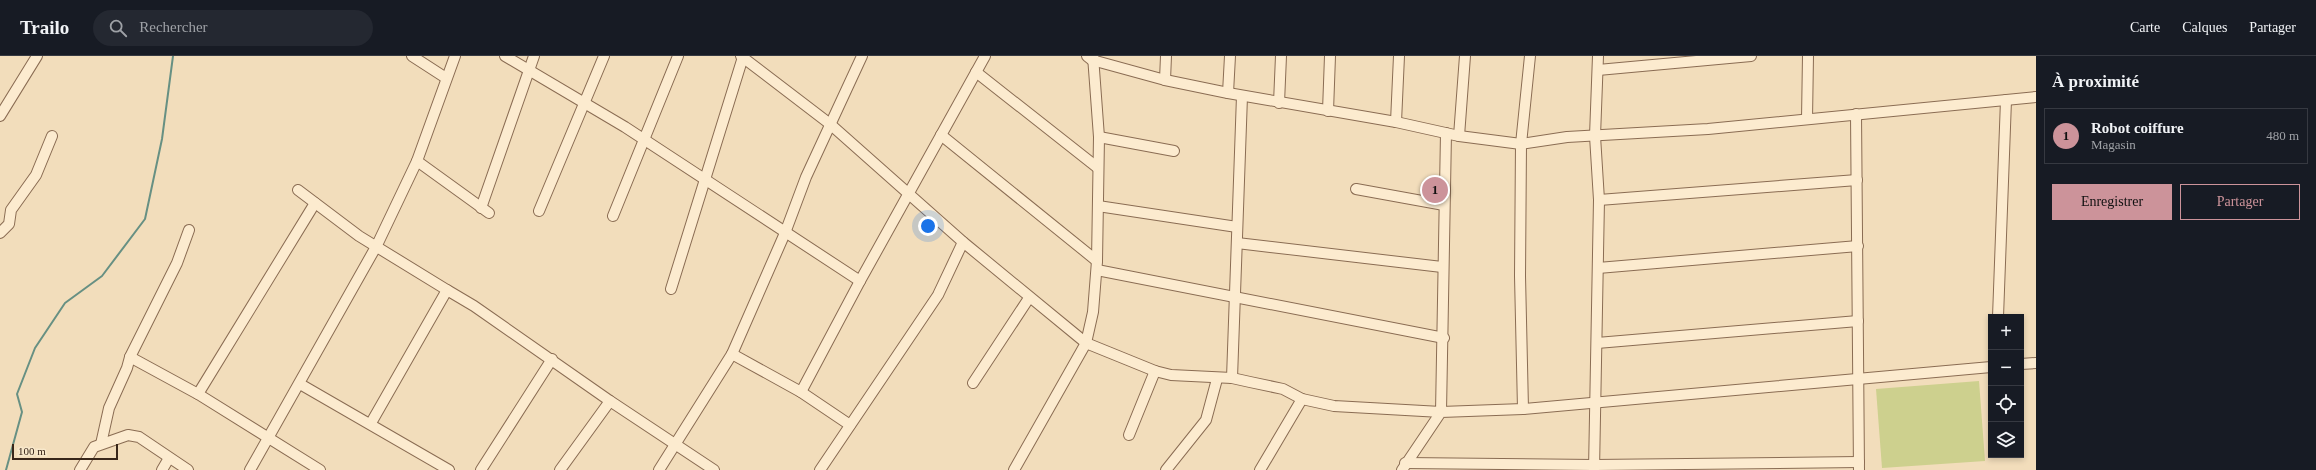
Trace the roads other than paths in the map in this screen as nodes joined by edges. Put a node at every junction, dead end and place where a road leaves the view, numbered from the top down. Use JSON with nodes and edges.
{"nodes":[{"id":1,"x":37,"y":56,"type":"edge"},
{"id":2,"x":412,"y":56,"type":"edge"},
{"id":3,"x":454,"y":56,"type":"edge"},
{"id":4,"x":505,"y":56,"type":"edge"},
{"id":5,"x":534,"y":56,"type":"edge"},
{"id":6,"x":604,"y":56,"type":"edge"},
{"id":7,"x":678,"y":56,"type":"edge"},
{"id":8,"x":862,"y":56,"type":"edge"},
{"id":9,"x":984,"y":56,"type":"edge"},
{"id":10,"x":1166,"y":56,"type":"edge"},
{"id":11,"x":1230,"y":56,"type":"edge"},
{"id":12,"x":1281,"y":56,"type":"edge"},
{"id":13,"x":1330,"y":56,"type":"edge"},
{"id":14,"x":1399,"y":56,"type":"edge"},
{"id":15,"x":1465,"y":56,"type":"edge"},
{"id":16,"x":1530,"y":56,"type":"edge"},
{"id":17,"x":1598,"y":56,"type":"edge"},
{"id":18,"x":1751,"y":56,"type":"edge"},
{"id":19,"x":1808,"y":56,"type":"edge"},
{"id":20,"x":742,"y":57,"type":"edge"},
{"id":21,"x":1090,"y":57,"type":"edge"},
{"id":22,"x":529,"y":70,"type":"junction"},
{"id":23,"x":1598,"y":70,"type":"junction"},
{"id":24,"x":976,"y":72,"type":"junction"},
{"id":25,"x":446,"y":78,"type":"junction"},
{"id":26,"x":1165,"y":80,"type":"junction"},
{"id":27,"x":1228,"y":93,"type":"junction"},
{"id":28,"x":1242,"y":96,"type":"junction"},
{"id":29,"x":2036,"y":97,"type":"edge"},
{"id":30,"x":2006,"y":100,"type":"junction"},
{"id":31,"x":584,"y":102,"type":"junction"},
{"id":32,"x":1279,"y":103,"type":"junction"},
{"id":33,"x":1328,"y":111,"type":"junction"},
{"id":34,"x":1856,"y":114,"type":"junction"},
{"id":35,"x":0,"y":116,"type":"edge"},
{"id":36,"x":1807,"y":119,"type":"junction"},
{"id":37,"x":1396,"y":122,"type":"junction"},
{"id":38,"x":830,"y":124,"type":"junction"},
{"id":39,"x":1446,"y":133,"type":"junction"},
{"id":40,"x":941,"y":135,"type":"junction"},
{"id":41,"x":52,"y":136,"type":"dead end"},
{"id":42,"x":1099,"y":136,"type":"junction"},
{"id":43,"x":1459,"y":136,"type":"junction"},
{"id":44,"x":1595,"y":136,"type":"junction"},
{"id":45,"x":643,"y":140,"type":"junction"},
{"id":46,"x":1522,"y":144,"type":"junction"},
{"id":47,"x":1174,"y":151,"type":"dead end"},
{"id":48,"x":417,"y":161,"type":"junction"},
{"id":49,"x":1098,"y":168,"type":"junction"},
{"id":50,"x":704,"y":180,"type":"junction"},
{"id":51,"x":1857,"y":180,"type":"junction"},
{"id":52,"x":1356,"y":189,"type":"dead end"},
{"id":53,"x":298,"y":190,"type":"dead end"},
{"id":54,"x":908,"y":194,"type":"junction"},
{"id":55,"x":1599,"y":200,"type":"junction"},
{"id":56,"x":315,"y":203,"type":"junction"},
{"id":57,"x":1444,"y":205,"type":"junction"},
{"id":58,"x":1098,"y":206,"type":"junction"},
{"id":59,"x":539,"y":211,"type":"dead end"},
{"id":60,"x":614,"y":216,"type":"dead end"},
{"id":61,"x":1237,"y":227,"type":"junction"},
{"id":62,"x":189,"y":230,"type":"dead end"},
{"id":63,"x":0,"y":233,"type":"edge"},
{"id":64,"x":786,"y":233,"type":"junction"},
{"id":65,"x":963,"y":242,"type":"junction"},
{"id":66,"x":1237,"y":243,"type":"junction"},
{"id":67,"x":377,"y":245,"type":"junction"},
{"id":68,"x":1858,"y":246,"type":"junction"},
{"id":69,"x":1097,"y":265,"type":"junction"},
{"id":70,"x":1442,"y":267,"type":"junction"},
{"id":71,"x":1598,"y":268,"type":"junction"},
{"id":72,"x":860,"y":281,"type":"junction"},
{"id":73,"x":672,"y":289,"type":"dead end"},
{"id":74,"x":447,"y":290,"type":"junction"},
{"id":75,"x":1235,"y":297,"type":"junction"},
{"id":76,"x":1029,"y":298,"type":"junction"},
{"id":77,"x":1998,"y":314,"type":"edge"},
{"id":78,"x":1858,"y":321,"type":"junction"},
{"id":79,"x":1444,"y":338,"type":"junction"},
{"id":80,"x":1086,"y":343,"type":"junction"},
{"id":81,"x":1597,"y":343,"type":"junction"},
{"id":82,"x":732,"y":354,"type":"junction"},
{"id":83,"x":130,"y":357,"type":"junction"},
{"id":84,"x":552,"y":359,"type":"junction"},
{"id":85,"x":2036,"y":363,"type":"edge"},
{"id":86,"x":2024,"y":364,"type":"edge"},
{"id":87,"x":1988,"y":367,"type":"edge"},
{"id":88,"x":1155,"y":371,"type":"junction"},
{"id":89,"x":1232,"y":378,"type":"junction"},
{"id":90,"x":1217,"y":379,"type":"junction"},
{"id":91,"x":1858,"y":380,"type":"junction"},
{"id":92,"x":973,"y":383,"type":"dead end"},
{"id":93,"x":300,"y":384,"type":"junction"},
{"id":94,"x":801,"y":392,"type":"junction"},
{"id":95,"x":198,"y":394,"type":"junction"},
{"id":96,"x":1302,"y":399,"type":"junction"},
{"id":97,"x":610,"y":401,"type":"junction"},
{"id":98,"x":1596,"y":402,"type":"junction"},
{"id":99,"x":1523,"y":409,"type":"junction"},
{"id":100,"x":1441,"y":412,"type":"junction"},
{"id":101,"x":371,"y":423,"type":"junction"},
{"id":102,"x":850,"y":425,"type":"junction"},
{"id":103,"x":1129,"y":435,"type":"dead end"},
{"id":104,"x":268,"y":438,"type":"junction"},
{"id":105,"x":101,"y":444,"type":"junction"},
{"id":106,"x":676,"y":445,"type":"junction"},
{"id":107,"x":169,"y":458,"type":"junction"},
{"id":108,"x":1403,"y":466,"type":"edge"},
{"id":109,"x":1859,"y":466,"type":"edge"},
{"id":110,"x":1594,"y":468,"type":"edge"},
{"id":111,"x":80,"y":470,"type":"edge"},
{"id":112,"x":162,"y":470,"type":"edge"},
{"id":113,"x":188,"y":470,"type":"edge"},
{"id":114,"x":250,"y":470,"type":"edge"},
{"id":115,"x":320,"y":470,"type":"edge"},
{"id":116,"x":449,"y":470,"type":"edge"},
{"id":117,"x":481,"y":470,"type":"edge"},
{"id":118,"x":560,"y":470,"type":"edge"},
{"id":119,"x":659,"y":470,"type":"edge"},
{"id":120,"x":714,"y":470,"type":"edge"},
{"id":121,"x":820,"y":470,"type":"edge"},
{"id":122,"x":1014,"y":470,"type":"edge"},
{"id":123,"x":1166,"y":470,"type":"edge"},
{"id":124,"x":1260,"y":470,"type":"edge"}],
"edges":[{"from":1,"to":35,"type":"street"},
{"from":2,"to":25,"type":"street"},
{"from":3,"to":25,"type":"street"},
{"from":4,"to":22,"type":"street"},
{"from":5,"to":22,"type":"street"},
{"from":6,"to":31,"type":"street"},
{"from":7,"to":45,"type":"street"},
{"from":8,"to":38,"type":"street"},
{"from":9,"to":24,"type":"street"},
{"from":10,"to":26,"type":"street"},
{"from":11,"to":27,"type":"street"},
{"from":12,"to":32,"type":"street"},
{"from":13,"to":33,"type":"street"},
{"from":14,"to":37,"type":"street"},
{"from":15,"to":43,"type":"street"},
{"from":16,"to":46,"type":"street"},
{"from":17,"to":23,"type":"street"},
{"from":18,"to":23,"type":"street"},
{"from":19,"to":36,"type":"street"},
{"from":20,"to":38,"type":"street"},
{"from":20,"to":50,"type":"street"},
{"from":21,"to":26,"type":"street"},
{"from":21,"to":42,"type":"street"},
{"from":22,"to":31,"type":"street"},
{"from":22,"to":48,"type":"street"},
{"from":23,"to":44,"type":"street"},
{"from":24,"to":40,"type":"street"},
{"from":24,"to":49,"type":"street"},
{"from":25,"to":48,"type":"street"},
{"from":26,"to":27,"type":"street"},
{"from":27,"to":28,"type":"street"},
{"from":28,"to":32,"type":"street"},
{"from":28,"to":61,"type":"street"},
{"from":29,"to":30,"type":"street"},
{"from":30,"to":34,"type":"street"},
{"from":30,"to":77,"type":"street"},
{"from":31,"to":45,"type":"street"},
{"from":31,"to":59,"type":"street"},
{"from":32,"to":33,"type":"street"},
{"from":33,"to":37,"type":"street"},
{"from":34,"to":36,"type":"street"},
{"from":34,"to":51,"type":"street"},
{"from":36,"to":44,"type":"street"},
{"from":37,"to":39,"type":"street"},
{"from":38,"to":54,"type":"street"},
{"from":38,"to":64,"type":"street"},
{"from":39,"to":43,"type":"street"},
{"from":39,"to":57,"type":"street"},
{"from":40,"to":54,"type":"street"},
{"from":40,"to":69,"type":"street"},
{"from":41,"to":63,"type":"street"},
{"from":42,"to":47,"type":"street"},
{"from":42,"to":49,"type":"street"},
{"from":43,"to":46,"type":"street"},
{"from":44,"to":46,"type":"street"},
{"from":44,"to":55,"type":"street"},
{"from":45,"to":50,"type":"street"},
{"from":45,"to":60,"type":"street"},
{"from":46,"to":99,"type":"street"},
{"from":48,"to":67,"type":"street"},
{"from":49,"to":58,"type":"street"},
{"from":50,"to":64,"type":"street"},
{"from":50,"to":73,"type":"street"},
{"from":51,"to":55,"type":"street"},
{"from":51,"to":68,"type":"street"},
{"from":52,"to":57,"type":"street"},
{"from":53,"to":56,"type":"street"},
{"from":54,"to":65,"type":"street"},
{"from":54,"to":72,"type":"street"},
{"from":55,"to":71,"type":"street"},
{"from":56,"to":67,"type":"street"},
{"from":56,"to":95,"type":"street"},
{"from":57,"to":70,"type":"street"},
{"from":58,"to":61,"type":"street"},
{"from":58,"to":69,"type":"street"},
{"from":61,"to":66,"type":"street"},
{"from":62,"to":83,"type":"street"},
{"from":64,"to":72,"type":"street"},
{"from":64,"to":82,"type":"street"},
{"from":65,"to":76,"type":"street"},
{"from":65,"to":102,"type":"street"},
{"from":66,"to":70,"type":"street"},
{"from":66,"to":75,"type":"street"},
{"from":67,"to":74,"type":"street"},
{"from":67,"to":93,"type":"street"},
{"from":68,"to":71,"type":"street"},
{"from":68,"to":78,"type":"street"},
{"from":69,"to":75,"type":"street"},
{"from":69,"to":80,"type":"street"},
{"from":70,"to":79,"type":"street"},
{"from":71,"to":81,"type":"street"},
{"from":72,"to":94,"type":"street"},
{"from":74,"to":84,"type":"street"},
{"from":74,"to":101,"type":"street"},
{"from":75,"to":79,"type":"street"},
{"from":75,"to":89,"type":"street"},
{"from":76,"to":80,"type":"street"},
{"from":76,"to":92,"type":"street"},
{"from":78,"to":81,"type":"street"},
{"from":78,"to":91,"type":"street"},
{"from":79,"to":100,"type":"street"},
{"from":80,"to":88,"type":"street"},
{"from":80,"to":122,"type":"street"},
{"from":81,"to":98,"type":"street"},
{"from":82,"to":94,"type":"street"},
{"from":82,"to":106,"type":"street"},
{"from":83,"to":95,"type":"street"},
{"from":83,"to":105,"type":"street"},
{"from":84,"to":97,"type":"street"},
{"from":84,"to":117,"type":"street"},
{"from":85,"to":86,"type":"street"},
{"from":87,"to":91,"type":"street"},
{"from":88,"to":90,"type":"street"},
{"from":88,"to":103,"type":"street"},
{"from":89,"to":90,"type":"street"},
{"from":89,"to":96,"type":"street"},
{"from":90,"to":123,"type":"street"},
{"from":91,"to":98,"type":"street"},
{"from":91,"to":109,"type":"street"},
{"from":93,"to":101,"type":"street"},
{"from":93,"to":104,"type":"street"},
{"from":94,"to":102,"type":"street"},
{"from":95,"to":104,"type":"street"},
{"from":96,"to":100,"type":"street"},
{"from":96,"to":124,"type":"street"},
{"from":97,"to":106,"type":"street"},
{"from":97,"to":118,"type":"street"},
{"from":98,"to":99,"type":"street"},
{"from":98,"to":110,"type":"street"},
{"from":99,"to":100,"type":"street"},
{"from":100,"to":108,"type":"street"},
{"from":101,"to":116,"type":"street"},
{"from":102,"to":121,"type":"street"},
{"from":104,"to":114,"type":"street"},
{"from":104,"to":115,"type":"street"},
{"from":105,"to":107,"type":"street"},
{"from":105,"to":111,"type":"street"},
{"from":106,"to":119,"type":"street"},
{"from":106,"to":120,"type":"street"},
{"from":107,"to":112,"type":"street"},
{"from":107,"to":113,"type":"street"},
{"from":108,"to":110,"type":"street"},
{"from":109,"to":110,"type":"street"}]}
